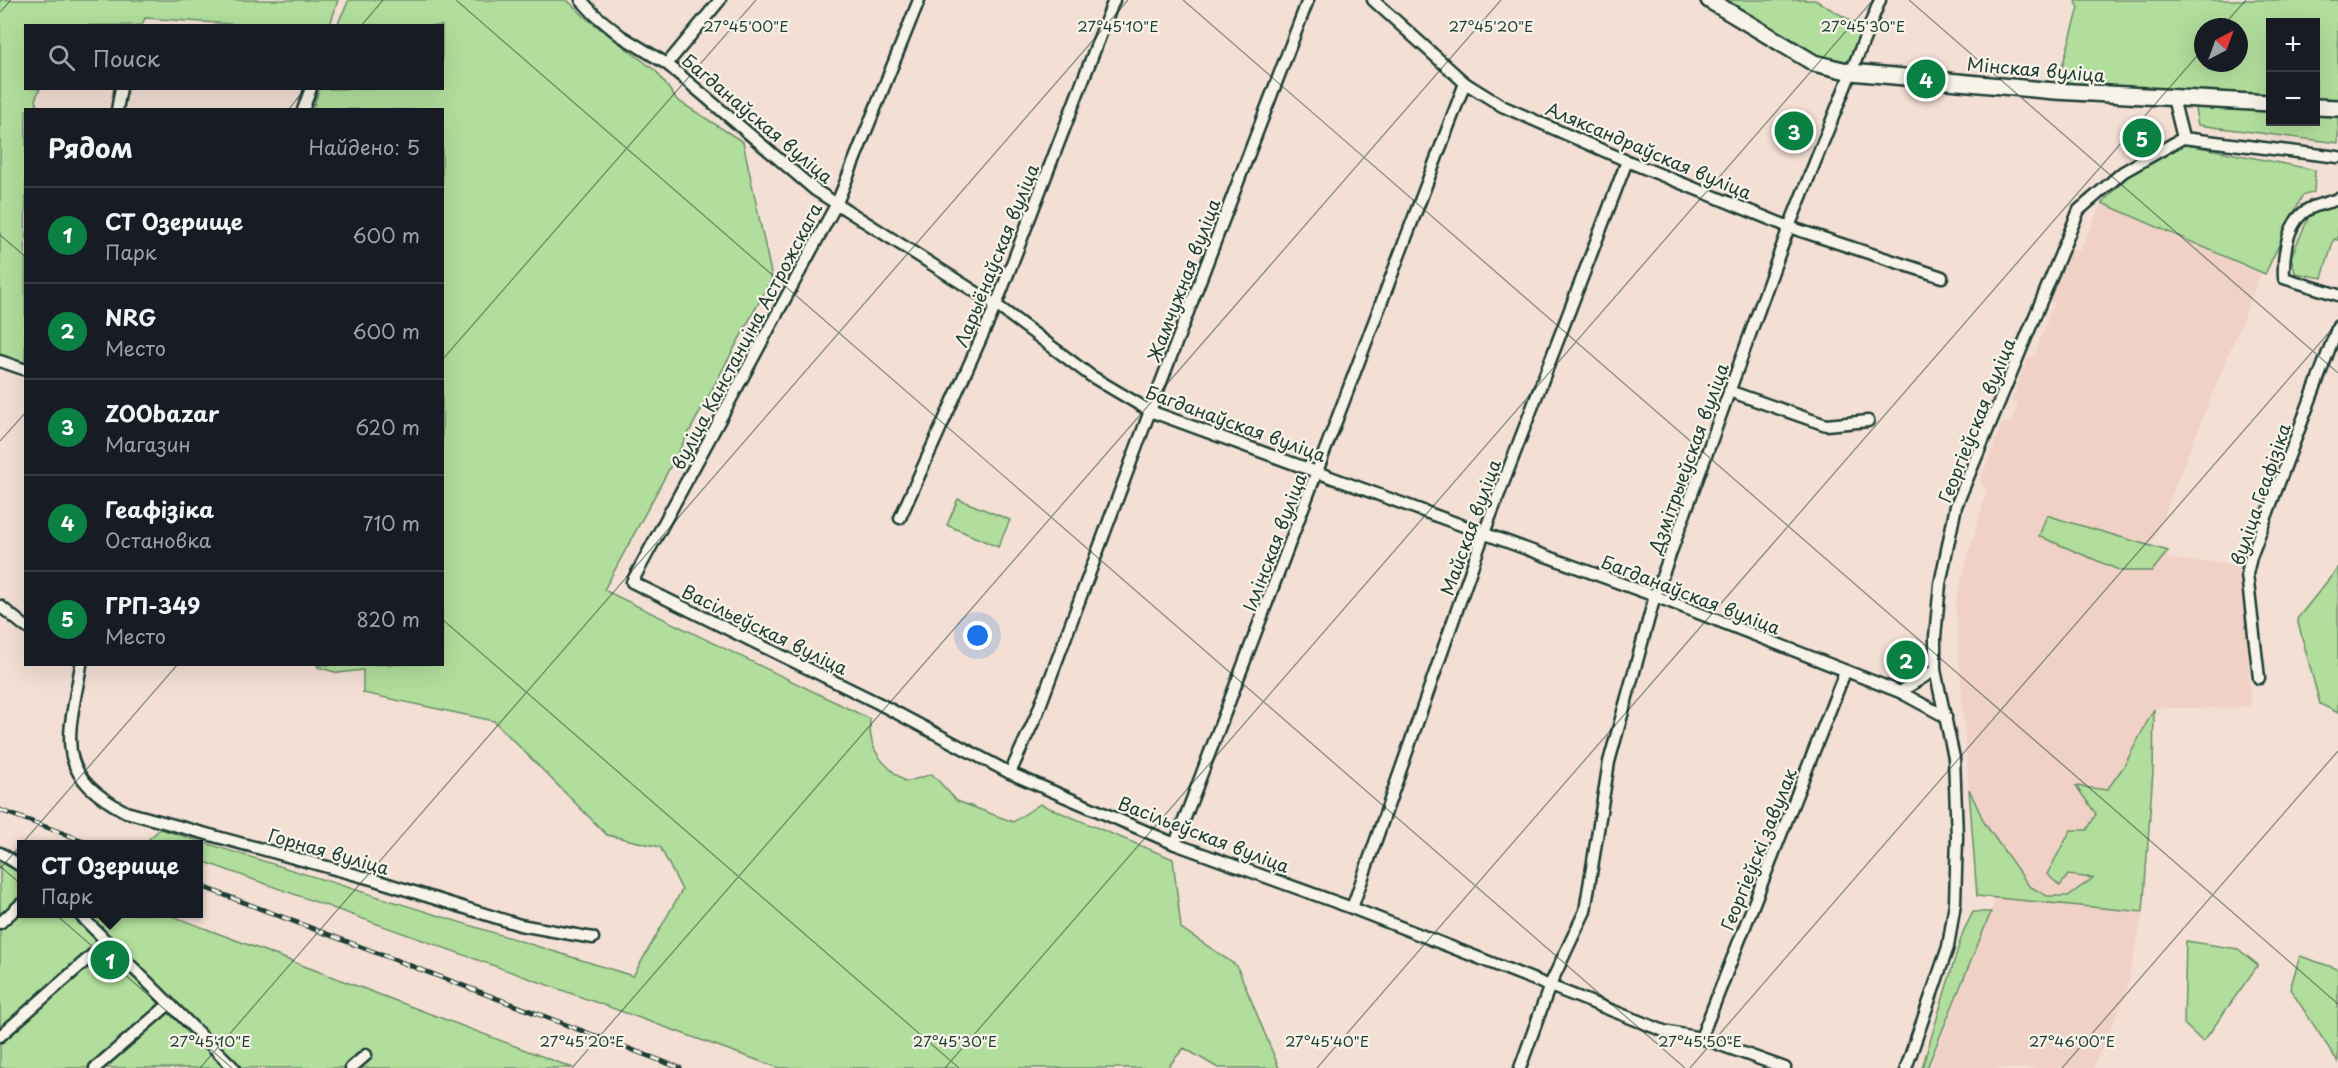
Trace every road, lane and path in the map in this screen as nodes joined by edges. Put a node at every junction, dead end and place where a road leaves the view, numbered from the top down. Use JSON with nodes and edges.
{"nodes":[{"id":1,"x":581,"y":0,"type":"edge"},
{"id":2,"x":720,"y":0,"type":"edge"},
{"id":3,"x":919,"y":0,"type":"edge"},
{"id":4,"x":1114,"y":0,"type":"edge"},
{"id":5,"x":1308,"y":0,"type":"edge"},
{"id":6,"x":1373,"y":0,"type":"edge"},
{"id":7,"x":1709,"y":0,"type":"edge"},
{"id":8,"x":1880,"y":0,"type":"edge"},
{"id":9,"x":667,"y":64,"type":"junction"},
{"id":10,"x":1851,"y":72,"type":"junction"},
{"id":11,"x":1465,"y":83,"type":"junction"},
{"id":12,"x":121,"y":90,"type":"edge"},
{"id":13,"x":310,"y":90,"type":"edge"},
{"id":14,"x":2173,"y":98,"type":"junction"},
{"id":15,"x":2266,"y":103,"type":"edge"},
{"id":16,"x":2320,"y":106,"type":"edge"},
{"id":17,"x":117,"y":108,"type":"edge"},
{"id":18,"x":304,"y":108,"type":"edge"},
{"id":19,"x":2338,"y":108,"type":"edge"},
{"id":20,"x":2182,"y":138,"type":"junction"},
{"id":21,"x":2338,"y":157,"type":"edge"},
{"id":22,"x":1628,"y":161,"type":"junction"},
{"id":23,"x":2338,"y":199,"type":"edge"},
{"id":24,"x":837,"y":203,"type":"junction"},
{"id":25,"x":1790,"y":227,"type":"junction"},
{"id":26,"x":1942,"y":277,"type":"dead end"},
{"id":27,"x":2338,"y":295,"type":"edge"},
{"id":28,"x":996,"y":305,"type":"junction"},
{"id":29,"x":2338,"y":326,"type":"edge"},
{"id":30,"x":0,"y":360,"type":"edge"},
{"id":31,"x":24,"y":369,"type":"edge"},
{"id":32,"x":1730,"y":392,"type":"junction"},
{"id":33,"x":1150,"y":411,"type":"junction"},
{"id":34,"x":1868,"y":421,"type":"dead end"},
{"id":35,"x":1319,"y":471,"type":"junction"},
{"id":36,"x":900,"y":518,"type":"dead end"},
{"id":37,"x":1484,"y":533,"type":"junction"},
{"id":38,"x":632,"y":582,"type":"joint"},
{"id":39,"x":1655,"y":596,"type":"junction"},
{"id":40,"x":0,"y":606,"type":"edge"},
{"id":41,"x":24,"y":625,"type":"edge"},
{"id":42,"x":81,"y":666,"type":"edge"},
{"id":43,"x":1935,"y":670,"type":"junction"},
{"id":44,"x":1845,"y":672,"type":"junction"},
{"id":45,"x":2259,"y":678,"type":"dead end"},
{"id":46,"x":1900,"y":692,"type":"junction"},
{"id":47,"x":1946,"y":717,"type":"junction"},
{"id":48,"x":1010,"y":773,"type":"junction"},
{"id":49,"x":1175,"y":844,"type":"junction"},
{"id":50,"x":0,"y":853,"type":"edge"},
{"id":51,"x":17,"y":864,"type":"edge"},
{"id":52,"x":17,"y":908,"type":"edge"},
{"id":53,"x":1352,"y":908,"type":"junction"},
{"id":54,"x":83,"y":918,"type":"edge"},
{"id":55,"x":0,"y":923,"type":"edge"},
{"id":56,"x":594,"y":938,"type":"dead end"},
{"id":57,"x":107,"y":942,"type":"junction"},
{"id":58,"x":1550,"y":985,"type":"junction"},
{"id":59,"x":168,"y":1005,"type":"junction"},
{"id":60,"x":0,"y":1036,"type":"edge"},
{"id":61,"x":1701,"y":1038,"type":"junction"},
{"id":62,"x":366,"y":1055,"type":"dead end"},
{"id":63,"x":230,"y":1067,"type":"edge"},
{"id":64,"x":95,"y":1068,"type":"edge"},
{"id":65,"x":351,"y":1068,"type":"edge"},
{"id":66,"x":1520,"y":1068,"type":"edge"},
{"id":67,"x":1785,"y":1068,"type":"edge"},
{"id":68,"x":1906,"y":1068,"type":"edge"}],
"edges":[{"from":1,"to":9,"type":"street","name":"Багданаўская вуліца"},
{"from":2,"to":9,"type":"street"},
{"from":3,"to":24,"type":"street","name":"вуліца Канстанціна Астрожскага"},
{"from":4,"to":28,"type":"street","name":"Ларыёнаўская вуліца"},
{"from":5,"to":33,"type":"street","name":"Жамчужная вуліца"},
{"from":6,"to":11,"type":"street","name":"Аляксандраўская вуліца"},
{"from":7,"to":10,"type":"main road","name":"Мінская вуліца"},
{"from":8,"to":10,"type":"street","name":"Дзмітрыеўская вуліца"},
{"from":9,"to":24,"type":"street","name":"Багданаўская вуліца"},
{"from":10,"to":14,"type":"main road","name":"Мінская вуліца"},
{"from":10,"to":25,"type":"street","name":"Дзмітрыеўская вуліца"},
{"from":11,"to":22,"type":"street","name":"Аляксандраўская вуліца"},
{"from":11,"to":35,"type":"street","name":"Іллінская вуліца"},
{"from":12,"to":17,"type":"street"},
{"from":13,"to":18,"type":"street"},
{"from":14,"to":15,"type":"main road","name":"Мінская вуліца"},
{"from":14,"to":20,"type":"street"},
{"from":16,"to":19,"type":"main road"},
{"from":20,"to":21,"type":"street"},
{"from":20,"to":43,"type":"street","name":"Георгіеўская вуліца"},
{"from":22,"to":25,"type":"street","name":"Аляксандраўская вуліца"},
{"from":22,"to":37,"type":"street","name":"Майская вуліца"},
{"from":23,"to":27,"type":"street"},
{"from":24,"to":28,"type":"street","name":"Багданаўская вуліца"},
{"from":24,"to":38,"type":"street","name":"вуліца Канстанціна Астрожскага"},
{"from":25,"to":26,"type":"street","name":"Аляксандраўская вуліца"},
{"from":25,"to":32,"type":"street","name":"Дзмітрыеўская вуліца"},
{"from":28,"to":33,"type":"street","name":"Багданаўская вуліца"},
{"from":28,"to":36,"type":"street","name":"Ларыёнаўская вуліца"},
{"from":29,"to":45,"type":"street","name":"вуліца Геафізіка"},
{"from":30,"to":31,"type":"street"},
{"from":32,"to":34,"type":"street"},
{"from":32,"to":39,"type":"street","name":"Дзмітрыеўская вуліца"},
{"from":33,"to":35,"type":"street","name":"Багданаўская вуліца"},
{"from":33,"to":48,"type":"street","name":"Жамчужная вуліца"},
{"from":35,"to":37,"type":"street","name":"Багданаўская вуліца"},
{"from":35,"to":49,"type":"street","name":"Іллінская вуліца"},
{"from":37,"to":39,"type":"street","name":"Багданаўская вуліца"},
{"from":37,"to":53,"type":"street","name":"Майская вуліца"},
{"from":38,"to":48,"type":"street","name":"Васільеўская вуліца"},
{"from":39,"to":44,"type":"street","name":"Багданаўская вуліца"},
{"from":39,"to":58,"type":"street","name":"Дзмітрыеўская вуліца"},
{"from":40,"to":41,"type":"street"},
{"from":42,"to":56,"type":"street","name":"Горная вуліца"},
{"from":43,"to":46,"type":"street"},
{"from":43,"to":47,"type":"street","name":"Георгіеўская вуліца"},
{"from":44,"to":46,"type":"street","name":"Багданаўская вуліца"},
{"from":44,"to":61,"type":"street","name":"Георгіеўскі завулак"},
{"from":46,"to":47,"type":"street","name":"Багданаўская вуліца"},
{"from":47,"to":68,"type":"street","name":"Георгіеўская вуліца"},
{"from":48,"to":49,"type":"street","name":"Васільеўская вуліца"},
{"from":49,"to":53,"type":"street","name":"Васільеўская вуліца"},
{"from":50,"to":51,"type":"street"},
{"from":52,"to":55,"type":"street"},
{"from":53,"to":58,"type":"street","name":"Васільеўская вуліца"},
{"from":54,"to":57,"type":"street"},
{"from":57,"to":59,"type":"street"},
{"from":57,"to":60,"type":"street"},
{"from":58,"to":61,"type":"street","name":"Васільеўская вуліца"},
{"from":58,"to":66,"type":"street","name":"Дзмітрыеўская вуліца"},
{"from":59,"to":63,"type":"street"},
{"from":59,"to":64,"type":"street"},
{"from":61,"to":67,"type":"street","name":"Васільеўская вуліца"},
{"from":62,"to":65,"type":"street"}]}
